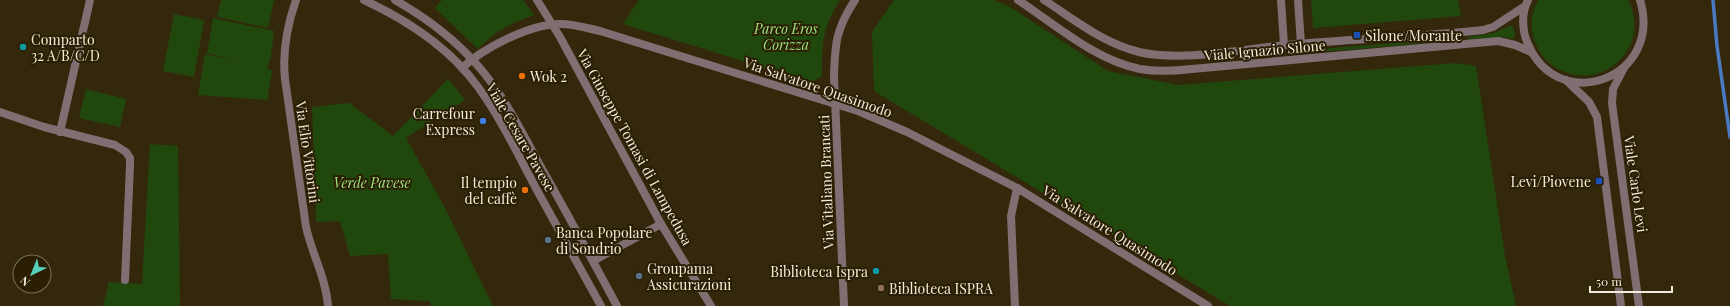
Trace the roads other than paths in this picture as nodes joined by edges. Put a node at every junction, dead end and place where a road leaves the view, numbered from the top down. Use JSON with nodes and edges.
{"nodes":[{"id":1,"x":90,"y":0,"type":"edge"},
{"id":2,"x":296,"y":0,"type":"edge"},
{"id":3,"x":364,"y":0,"type":"edge"},
{"id":4,"x":396,"y":0,"type":"edge"},
{"id":5,"x":537,"y":0,"type":"edge"},
{"id":6,"x":855,"y":0,"type":"edge"},
{"id":7,"x":1018,"y":0,"type":"edge"},
{"id":8,"x":1044,"y":0,"type":"edge"},
{"id":9,"x":1281,"y":0,"type":"edge"},
{"id":10,"x":1298,"y":0,"type":"edge"},
{"id":11,"x":1640,"y":0,"type":"edge"},
{"id":12,"x":1527,"y":3,"type":"edge"},
{"id":13,"x":553,"y":24,"type":"junction"},
{"id":14,"x":1301,"y":44,"type":"junction"},
{"id":15,"x":1284,"y":45,"type":"junction"},
{"id":16,"x":1531,"y":52,"type":"junction"},
{"id":17,"x":472,"y":59,"type":"junction"},
{"id":18,"x":462,"y":68,"type":"junction"},
{"id":19,"x":1624,"y":68,"type":"junction"},
{"id":20,"x":1566,"y":80,"type":"junction"},
{"id":21,"x":836,"y":104,"type":"junction"},
{"id":22,"x":0,"y":112,"type":"edge"},
{"id":23,"x":60,"y":132,"type":"junction"},
{"id":24,"x":1017,"y":188,"type":"junction"},
{"id":25,"x":662,"y":224,"type":"junction"},
{"id":26,"x":577,"y":232,"type":"junction"},
{"id":27,"x":565,"y":240,"type":"junction"},
{"id":28,"x":593,"y":261,"type":"junction"},
{"id":29,"x":125,"y":280,"type":"dead end"},
{"id":30,"x":328,"y":306,"type":"edge"},
{"id":31,"x":601,"y":306,"type":"edge"},
{"id":32,"x":617,"y":306,"type":"edge"},
{"id":33,"x":711,"y":306,"type":"edge"},
{"id":34,"x":844,"y":306,"type":"edge"},
{"id":35,"x":1015,"y":306,"type":"edge"},
{"id":36,"x":1208,"y":306,"type":"edge"},
{"id":37,"x":1621,"y":306,"type":"edge"},
{"id":38,"x":1640,"y":306,"type":"edge"}],
"edges":[{"from":1,"to":23,"type":"street"},
{"from":2,"to":30,"type":"street","name":"Via Elio Vittorini"},
{"from":3,"to":18,"type":"street","name":"Viale Cesare Pavese"},
{"from":4,"to":17,"type":"street","name":"Viale Cesare Pavese"},
{"from":5,"to":13,"type":"street","name":"Via Giuseppe Tomasi di Lampedusa"},
{"from":6,"to":21,"type":"street","name":"Via Vitaliano Brancati"},
{"from":7,"to":16,"type":"street","name":"Viale Ignazio Silone"},
{"from":8,"to":15,"type":"street","name":"Viale Ignazio Silone"},
{"from":9,"to":15,"type":"street"},
{"from":10,"to":14,"type":"street"},
{"from":11,"to":19,"type":"street"},
{"from":12,"to":14,"type":"street","name":"Viale Ignazio Silone"},
{"from":12,"to":16,"type":"street"},
{"from":13,"to":17,"type":"street","name":"Via Salvatore Quasimodo"},
{"from":13,"to":21,"type":"street","name":"Via Salvatore Quasimodo"},
{"from":13,"to":25,"type":"street","name":"Via Giuseppe Tomasi di Lampedusa"},
{"from":14,"to":15,"type":"street","name":"Viale Ignazio Silone"},
{"from":16,"to":20,"type":"street"},
{"from":17,"to":18,"type":"street","name":"Via Salvatore Quasimodo"},
{"from":17,"to":26,"type":"street","name":"Viale Cesare Pavese"},
{"from":18,"to":27,"type":"street","name":"Viale Cesare Pavese"},
{"from":19,"to":20,"type":"street"},
{"from":19,"to":38,"type":"street","name":"Viale Carlo Levi"},
{"from":20,"to":37,"type":"street"},
{"from":21,"to":24,"type":"street","name":"Via Salvatore Quasimodo"},
{"from":21,"to":34,"type":"street","name":"Via Vitaliano Brancati"},
{"from":22,"to":23,"type":"street"},
{"from":23,"to":29,"type":"street"},
{"from":24,"to":35,"type":"street"},
{"from":24,"to":36,"type":"street","name":"Via Salvatore Quasimodo"},
{"from":25,"to":28,"type":"street"},
{"from":25,"to":33,"type":"street","name":"Via Giuseppe Tomasi di Lampedusa"},
{"from":26,"to":27,"type":"street"},
{"from":26,"to":28,"type":"street","name":"Viale Cesare Pavese"},
{"from":27,"to":31,"type":"street","name":"Viale Cesare Pavese"},
{"from":28,"to":32,"type":"street","name":"Viale Cesare Pavese"}]}
